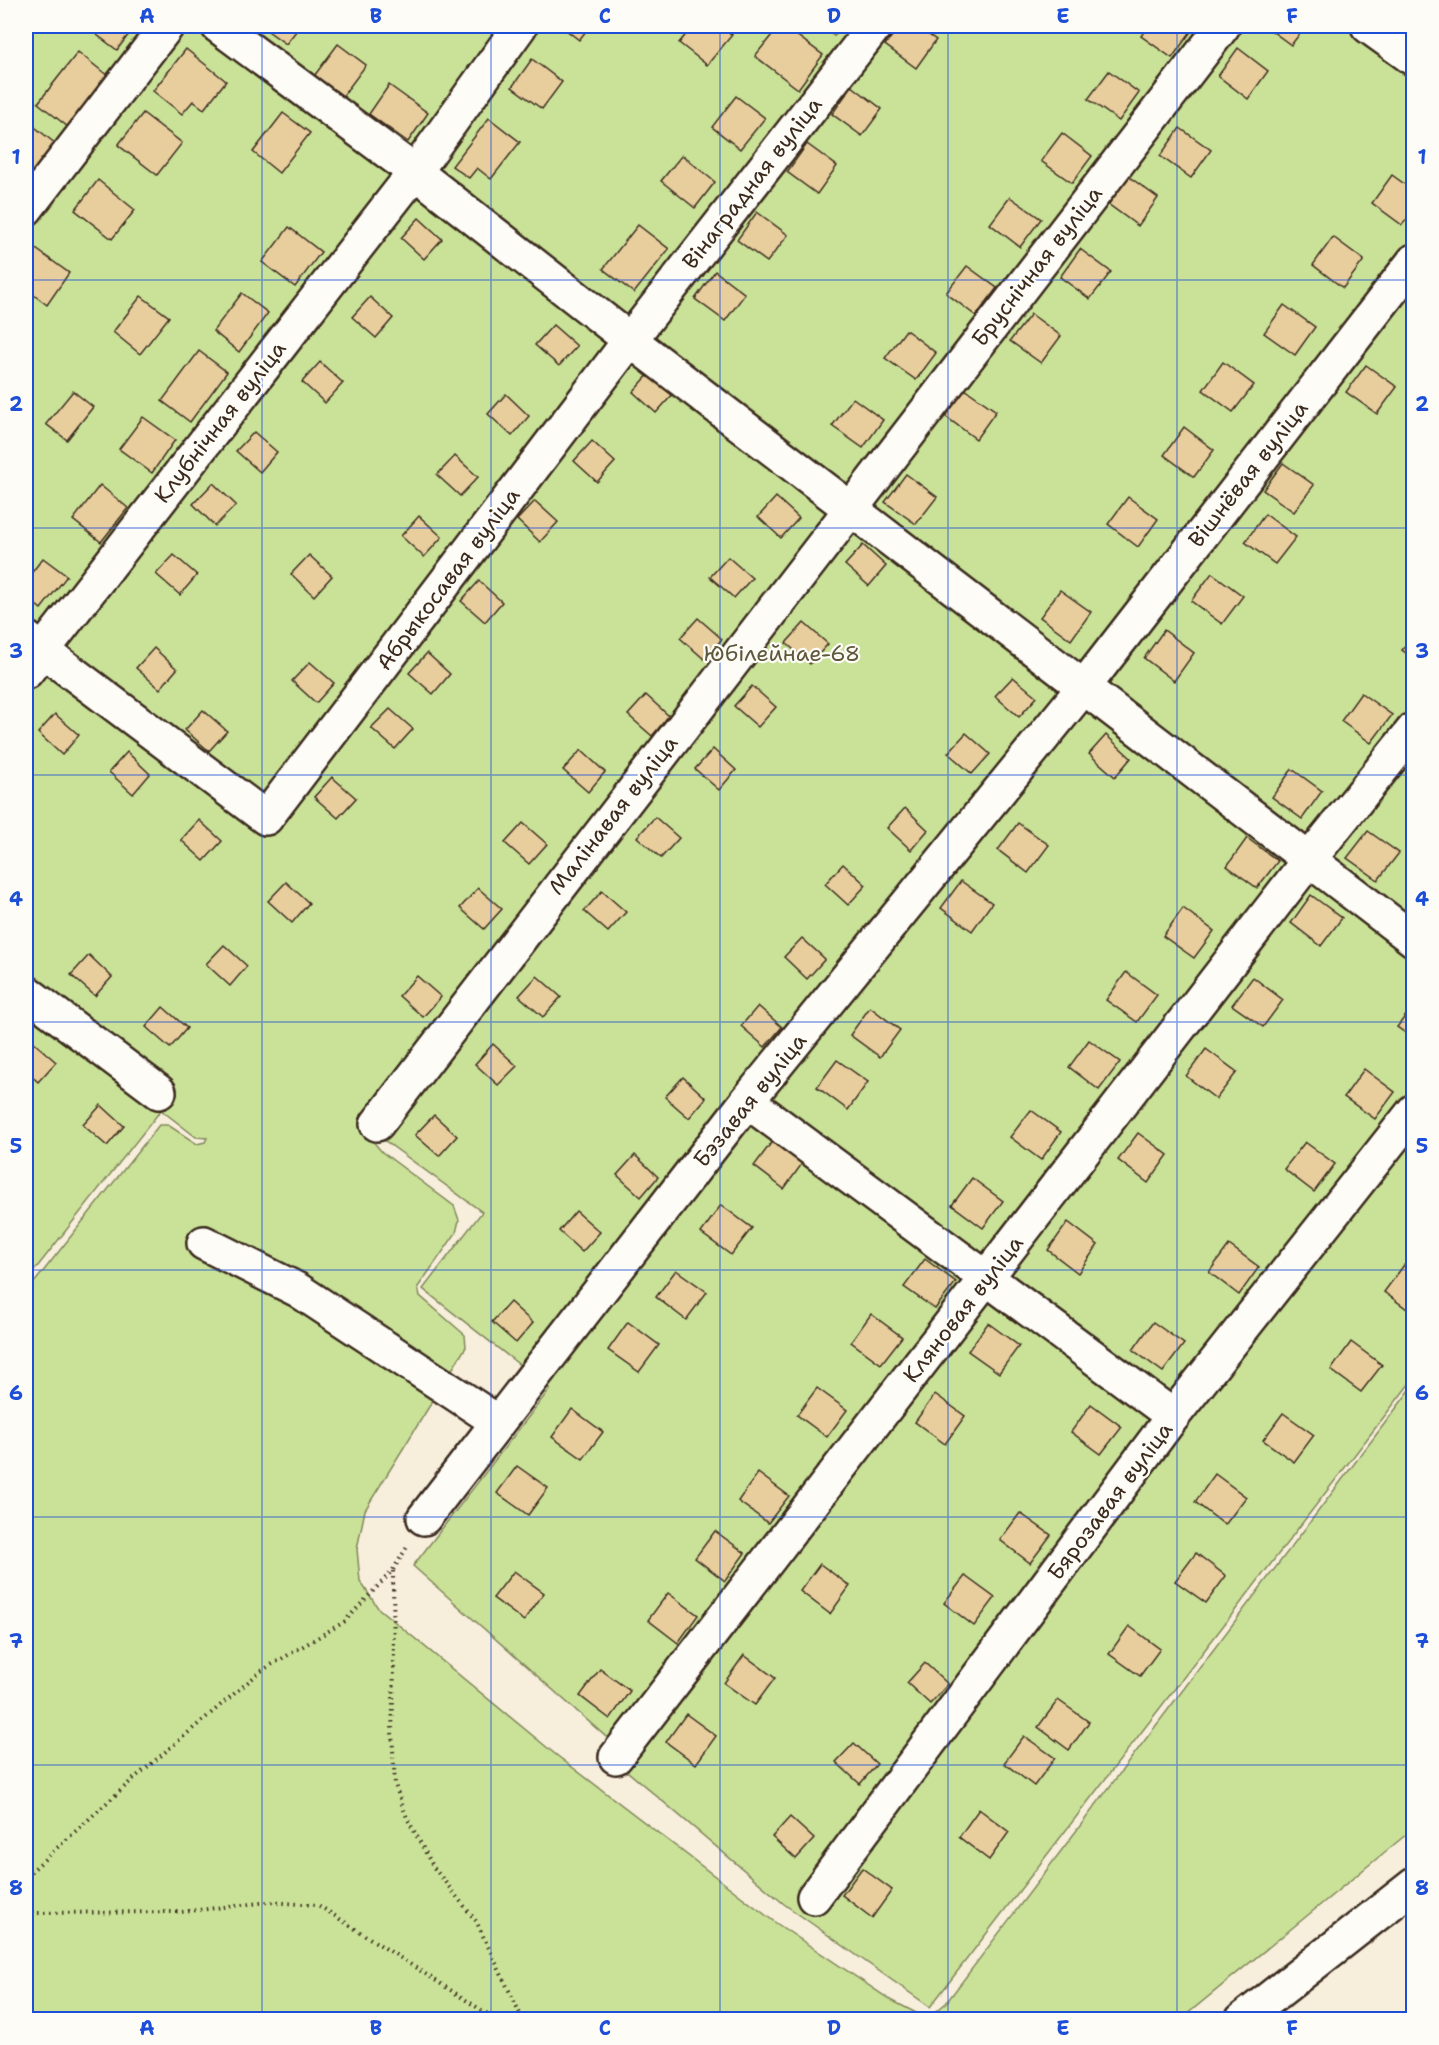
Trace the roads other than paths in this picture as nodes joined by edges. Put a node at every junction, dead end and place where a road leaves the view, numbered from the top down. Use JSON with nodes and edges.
{"nodes":[{"id":1,"x":167,"y":26,"type":"edge"},
{"id":2,"x":218,"y":26,"type":"edge"},
{"id":3,"x":520,"y":26,"type":"edge"},
{"id":4,"x":874,"y":26,"type":"edge"},
{"id":5,"x":1223,"y":26,"type":"edge"},
{"id":6,"x":1368,"y":26,"type":"edge"},
{"id":7,"x":1413,"y":59,"type":"edge"},
{"id":8,"x":415,"y":172,"type":"junction"},
{"id":9,"x":26,"y":209,"type":"edge"},
{"id":10,"x":1413,"y":261,"type":"edge"},
{"id":11,"x":630,"y":340,"type":"junction"},
{"id":12,"x":851,"y":507,"type":"junction"},
{"id":13,"x":31,"y":654,"type":"edge"},
{"id":14,"x":1083,"y":688,"type":"junction"},
{"id":15,"x":1413,"y":729,"type":"edge"},
{"id":16,"x":1308,"y":861,"type":"junction"},
{"id":17,"x":1413,"y":940,"type":"edge"},
{"id":18,"x":26,"y":992,"type":"edge"},
{"id":19,"x":159,"y":1092,"type":"dead end"},
{"id":20,"x":747,"y":1101,"type":"junction"},
{"id":21,"x":1413,"y":1111,"type":"edge"},
{"id":22,"x":377,"y":1124,"type":"dead end"},
{"id":23,"x":204,"y":1243,"type":"dead end"},
{"id":24,"x":988,"y":1278,"type":"junction"},
{"id":25,"x":1173,"y":1416,"type":"junction"},
{"id":26,"x":498,"y":1422,"type":"junction"},
{"id":27,"x":424,"y":1518,"type":"road end"},
{"id":28,"x":616,"y":1757,"type":"dead end"},
{"id":29,"x":1413,"y":1886,"type":"edge"},
{"id":30,"x":814,"y":1897,"type":"dead end"},
{"id":31,"x":1242,"y":2019,"type":"edge"}],
"edges":[{"from":1,"to":9,"type":"street"},
{"from":2,"to":8,"type":"street"},
{"from":3,"to":8,"type":"street","name":"Клубнічная вуліца"},
{"from":4,"to":11,"type":"street","name":"Вінаградная вуліца"},
{"from":5,"to":12,"type":"street","name":"Бруснічная вуліца"},
{"from":6,"to":7,"type":"street"},
{"from":8,"to":11,"type":"street"},
{"from":8,"to":13,"type":"street","name":"Клубнічная вуліца"},
{"from":10,"to":14,"type":"street","name":"Вішнёвая вуліца"},
{"from":11,"to":12,"type":"street"},
{"from":11,"to":13,"type":"street","name":"Абрыкосавая вуліца"},
{"from":12,"to":14,"type":"street"},
{"from":12,"to":22,"type":"street","name":"Малінавая вуліца"},
{"from":14,"to":16,"type":"street"},
{"from":14,"to":20,"type":"street","name":"Бэзавая вуліца"},
{"from":15,"to":16,"type":"street","name":"Кляновая вуліца"},
{"from":16,"to":17,"type":"street"},
{"from":16,"to":24,"type":"street","name":"Кляновая вуліца"},
{"from":18,"to":19,"type":"street"},
{"from":20,"to":24,"type":"street"},
{"from":20,"to":26,"type":"street","name":"Бэзавая вуліца"},
{"from":21,"to":25,"type":"street","name":"Бярозавая вуліца"},
{"from":23,"to":26,"type":"street"},
{"from":24,"to":25,"type":"street"},
{"from":24,"to":28,"type":"street","name":"Кляновая вуліца"},
{"from":25,"to":30,"type":"street","name":"Бярозавая вуліца"},
{"from":26,"to":27,"type":"street","name":"Бэзавая вуліца"},
{"from":29,"to":31,"type":"street"}]}
